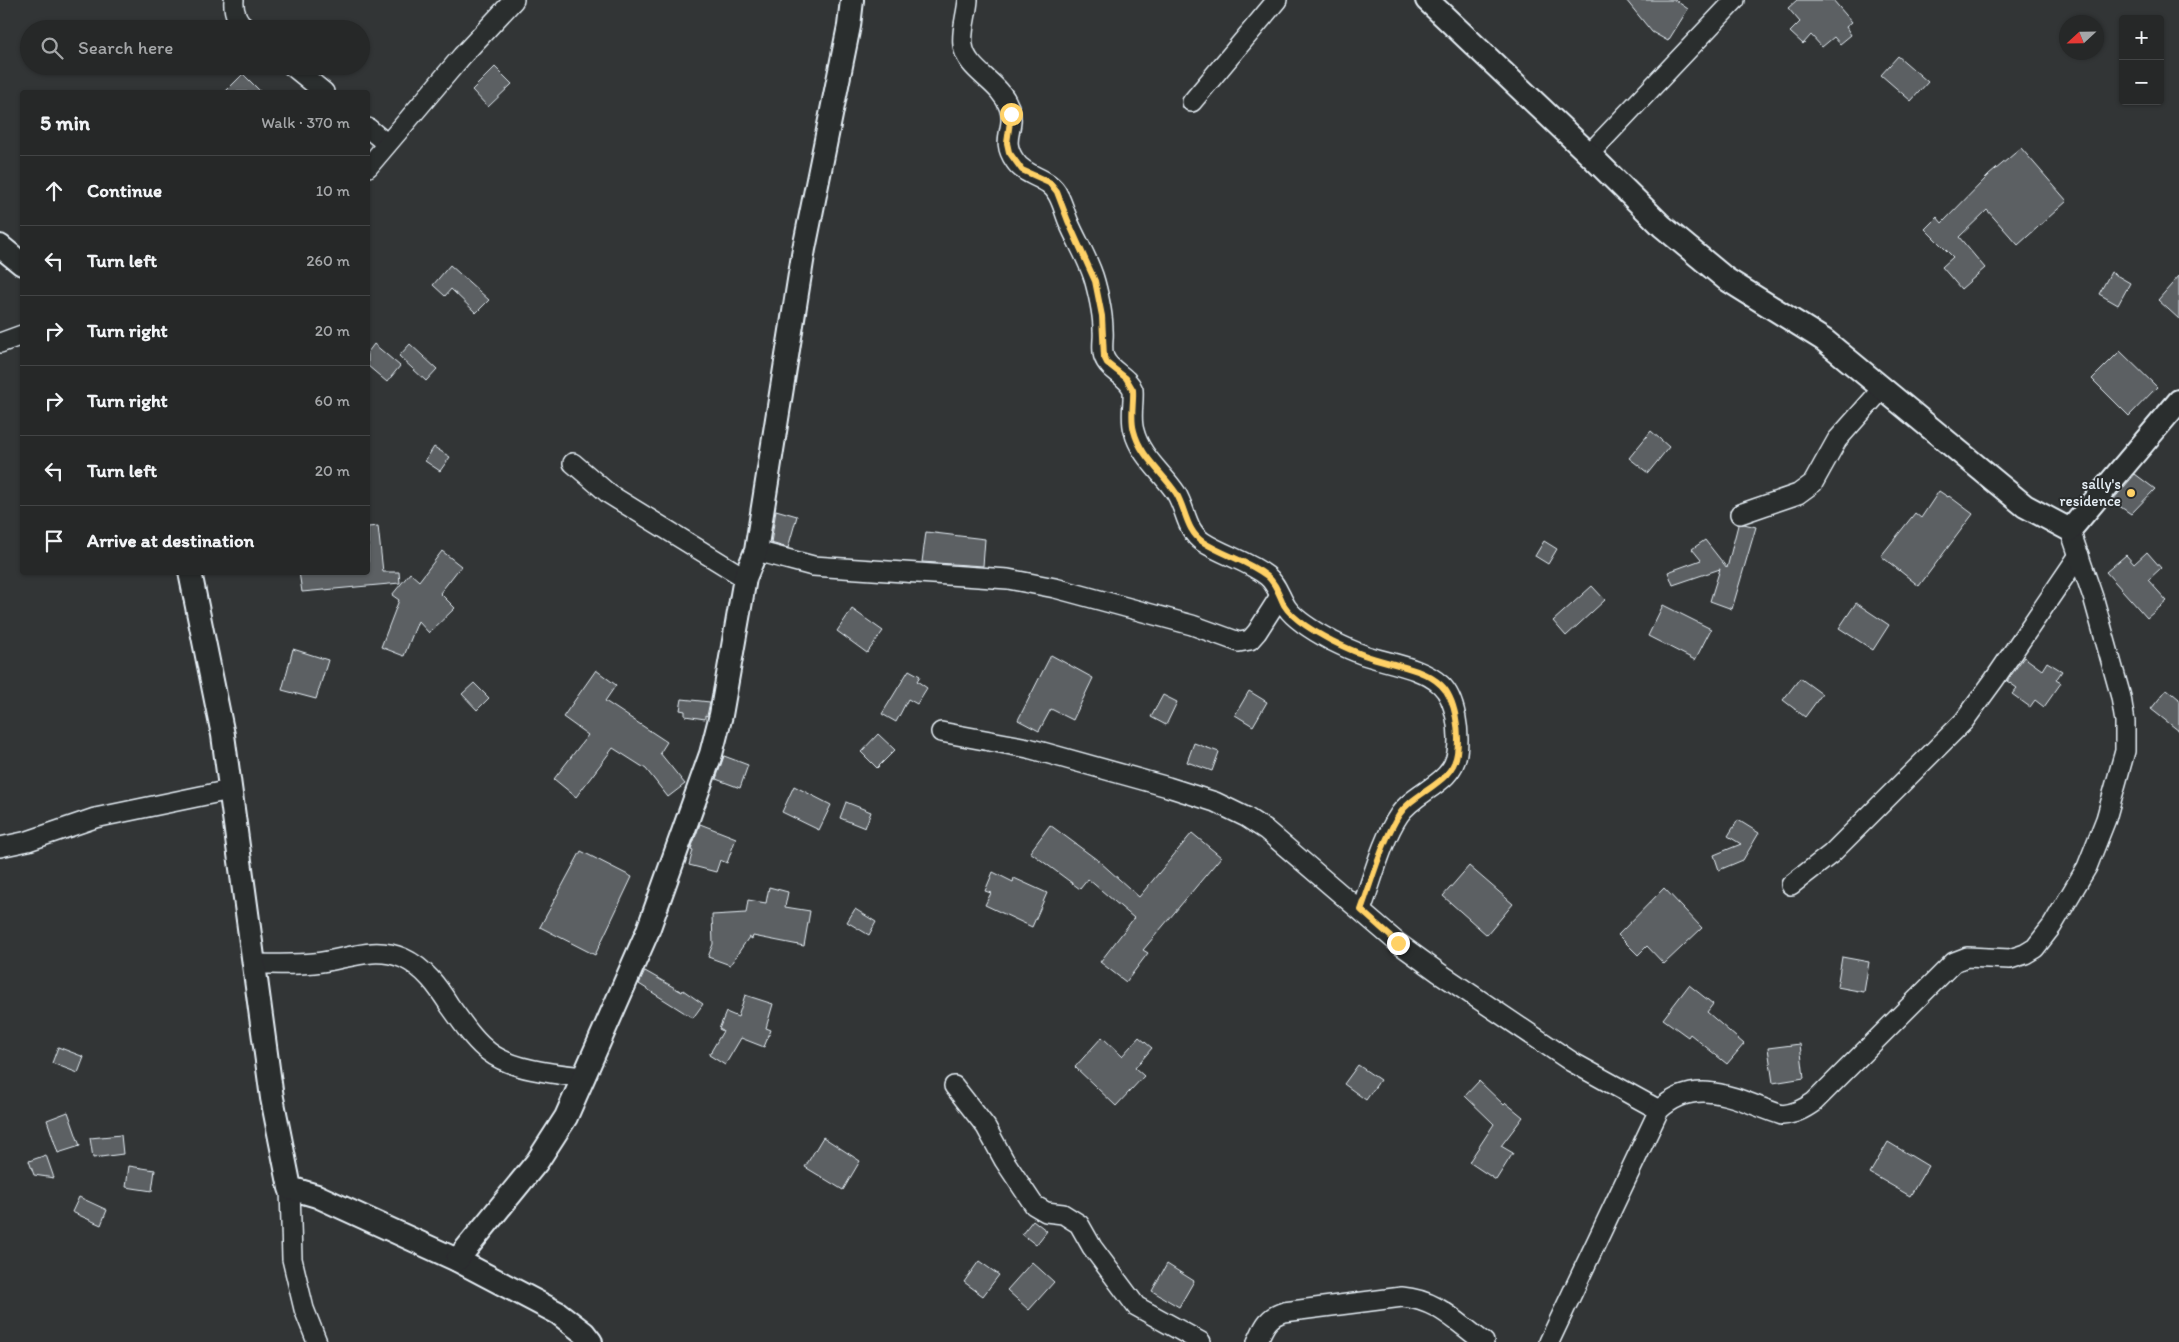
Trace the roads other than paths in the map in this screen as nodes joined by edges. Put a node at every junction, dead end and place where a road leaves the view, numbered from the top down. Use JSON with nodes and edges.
{"nodes":[{"id":1,"x":234,"y":0,"type":"edge"},
{"id":2,"x":514,"y":0,"type":"edge"},
{"id":3,"x":852,"y":0,"type":"edge"},
{"id":4,"x":968,"y":0,"type":"edge"},
{"id":5,"x":1277,"y":0,"type":"edge"},
{"id":6,"x":1427,"y":0,"type":"edge"},
{"id":7,"x":1735,"y":0,"type":"edge"},
{"id":8,"x":238,"y":20,"type":"edge"},
{"id":9,"x":303,"y":75,"type":"edge"},
{"id":10,"x":322,"y":90,"type":"edge"},
{"id":11,"x":1192,"y":102,"type":"dead end"},
{"id":12,"x":370,"y":130,"type":"edge"},
{"id":13,"x":387,"y":144,"type":"junction"},
{"id":14,"x":1588,"y":154,"type":"junction"},
{"id":15,"x":370,"y":165,"type":"edge"},
{"id":16,"x":0,"y":246,"type":"edge"},
{"id":17,"x":20,"y":262,"type":"edge"},
{"id":18,"x":20,"y":336,"type":"edge"},
{"id":19,"x":0,"y":344,"type":"edge"},
{"id":20,"x":1883,"y":388,"type":"junction"},
{"id":21,"x":2179,"y":401,"type":"edge"},
{"id":22,"x":573,"y":463,"type":"dead end"},
{"id":23,"x":1740,"y":514,"type":"dead end"},
{"id":24,"x":2070,"y":530,"type":"junction"},
{"id":25,"x":756,"y":551,"type":"junction"},
{"id":26,"x":2079,"y":554,"type":"junction"},
{"id":27,"x":191,"y":575,"type":"edge"},
{"id":28,"x":745,"y":578,"type":"junction"},
{"id":29,"x":1280,"y":596,"type":"junction"},
{"id":30,"x":941,"y":732,"type":"dead end"},
{"id":31,"x":230,"y":790,"type":"junction"},
{"id":32,"x":0,"y":847,"type":"edge"},
{"id":33,"x":1791,"y":885,"type":"dead end"},
{"id":34,"x":1361,"y":910,"type":"junction"},
{"id":35,"x":254,"y":964,"type":"junction"},
{"id":36,"x":584,"y":1077,"type":"junction"},
{"id":37,"x":954,"y":1086,"type":"dead end"},
{"id":38,"x":1659,"y":1110,"type":"junction"},
{"id":39,"x":290,"y":1188,"type":"junction"},
{"id":40,"x":457,"y":1260,"type":"junction"},
{"id":41,"x":317,"y":1342,"type":"edge"},
{"id":42,"x":592,"y":1342,"type":"edge"},
{"id":43,"x":1201,"y":1342,"type":"edge"},
{"id":44,"x":1257,"y":1342,"type":"edge"},
{"id":45,"x":1484,"y":1342,"type":"edge"},
{"id":46,"x":1549,"y":1342,"type":"edge"}],
"edges":[{"from":1,"to":8,"type":"street"},
{"from":2,"to":13,"type":"street"},
{"from":3,"to":25,"type":"street"},
{"from":4,"to":29,"type":"street"},
{"from":5,"to":11,"type":"street"},
{"from":6,"to":14,"type":"street"},
{"from":7,"to":14,"type":"street"},
{"from":9,"to":10,"type":"street"},
{"from":12,"to":13,"type":"street"},
{"from":13,"to":15,"type":"street"},
{"from":14,"to":20,"type":"street"},
{"from":16,"to":17,"type":"street"},
{"from":18,"to":19,"type":"street"},
{"from":20,"to":23,"type":"street"},
{"from":20,"to":24,"type":"street"},
{"from":21,"to":24,"type":"street"},
{"from":22,"to":28,"type":"street"},
{"from":24,"to":26,"type":"street"},
{"from":25,"to":28,"type":"street"},
{"from":25,"to":29,"type":"street"},
{"from":26,"to":33,"type":"street"},
{"from":26,"to":38,"type":"street"},
{"from":27,"to":31,"type":"street"},
{"from":28,"to":36,"type":"street"},
{"from":29,"to":34,"type":"street"},
{"from":30,"to":34,"type":"street"},
{"from":31,"to":32,"type":"street"},
{"from":31,"to":35,"type":"street"},
{"from":34,"to":38,"type":"street"},
{"from":35,"to":36,"type":"street"},
{"from":35,"to":39,"type":"street"},
{"from":36,"to":40,"type":"street"},
{"from":37,"to":43,"type":"street"},
{"from":38,"to":46,"type":"street"},
{"from":39,"to":40,"type":"street"},
{"from":39,"to":41,"type":"street"},
{"from":40,"to":42,"type":"street"},
{"from":44,"to":45,"type":"street"}]}
